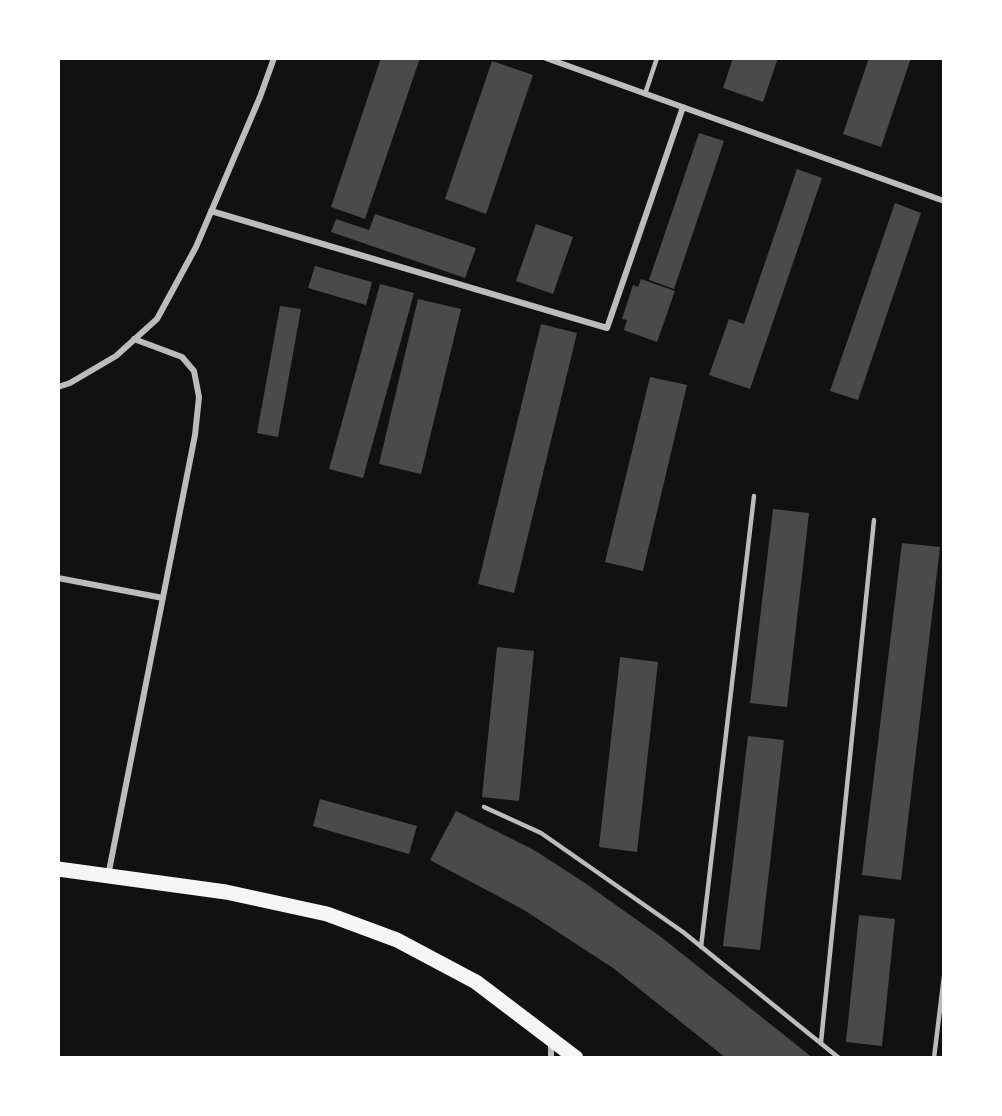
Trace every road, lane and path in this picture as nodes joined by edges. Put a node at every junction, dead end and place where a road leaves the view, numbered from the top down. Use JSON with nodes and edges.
{"nodes":[{"id":1,"x":274,"y":58,"type":"edge"},
{"id":2,"x":546,"y":58,"type":"edge"},
{"id":3,"x":657,"y":58,"type":"edge"},
{"id":4,"x":645,"y":94,"type":"junction"},
{"id":5,"x":683,"y":107,"type":"junction"},
{"id":6,"x":944,"y":201,"type":"edge"},
{"id":7,"x":211,"y":211,"type":"junction"},
{"id":8,"x":134,"y":339,"type":"junction"},
{"id":9,"x":58,"y":387,"type":"edge"},
{"id":10,"x":754,"y":496,"type":"dead end"},
{"id":11,"x":874,"y":520,"type":"dead end"},
{"id":12,"x":58,"y":578,"type":"edge"},
{"id":13,"x":163,"y":598,"type":"junction"},
{"id":14,"x":484,"y":807,"type":"dead end"},
{"id":15,"x":58,"y":869,"type":"edge"},
{"id":16,"x":108,"y":876,"type":"junction"},
{"id":17,"x":701,"y":947,"type":"junction"},
{"id":18,"x":944,"y":976,"type":"edge"},
{"id":19,"x":551,"y":1039,"type":"junction"},
{"id":20,"x":821,"y":1042,"type":"junction"},
{"id":21,"x":551,"y":1058,"type":"edge"},
{"id":22,"x":576,"y":1058,"type":"edge"},
{"id":23,"x":839,"y":1058,"type":"edge"},
{"id":24,"x":934,"y":1058,"type":"edge"}],
"edges":[{"from":1,"to":7,"type":"street"},
{"from":2,"to":4,"type":"street"},
{"from":3,"to":4,"type":"lane"},
{"from":4,"to":5,"type":"street"},
{"from":5,"to":6,"type":"street"},
{"from":5,"to":7,"type":"street"},
{"from":7,"to":8,"type":"street"},
{"from":8,"to":9,"type":"street"},
{"from":8,"to":13,"type":"street"},
{"from":10,"to":17,"type":"lane"},
{"from":11,"to":20,"type":"lane"},
{"from":12,"to":13,"type":"street"},
{"from":13,"to":16,"type":"street"},
{"from":14,"to":17,"type":"lane"},
{"from":15,"to":16,"type":"main road"},
{"from":16,"to":19,"type":"main road"},
{"from":17,"to":20,"type":"lane"},
{"from":18,"to":24,"type":"lane"},
{"from":19,"to":21,"type":"street"},
{"from":19,"to":22,"type":"main road"},
{"from":20,"to":23,"type":"lane"}]}
